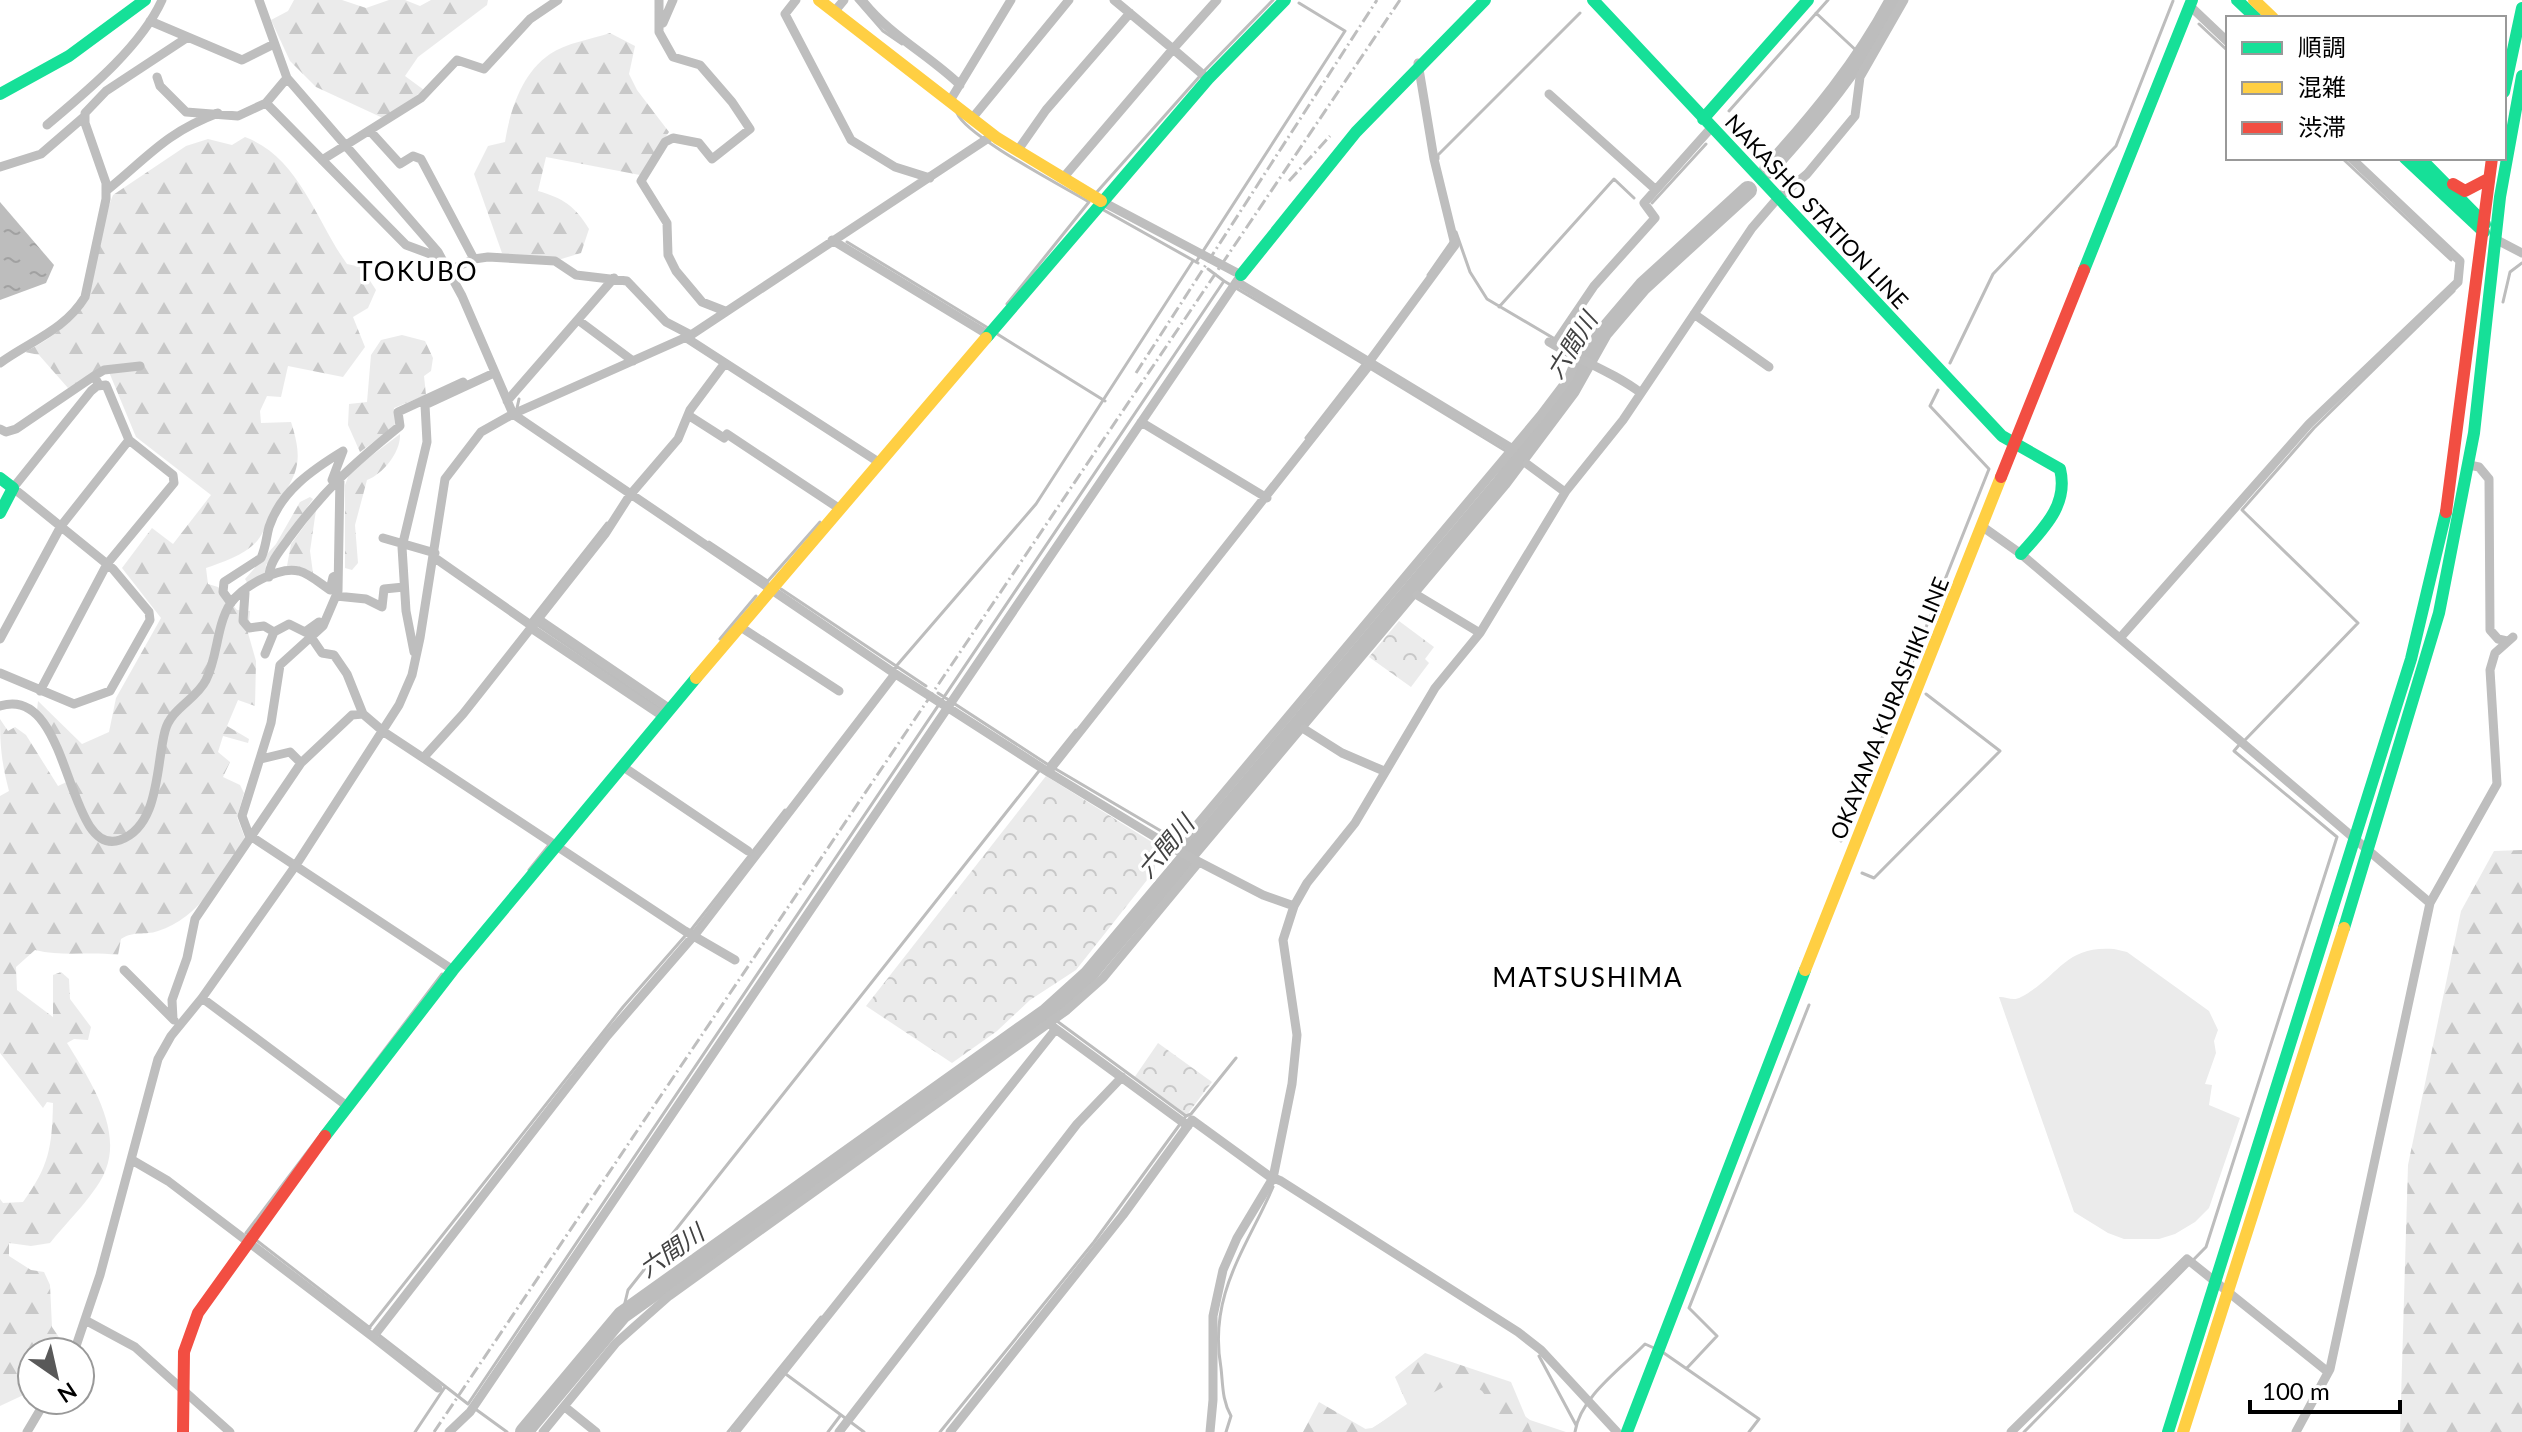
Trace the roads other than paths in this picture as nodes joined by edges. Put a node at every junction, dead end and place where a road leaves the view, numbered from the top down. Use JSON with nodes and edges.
{"nodes":[{"id":1,"x":145,"y":0,"type":"edge"},
{"id":2,"x":162,"y":0,"type":"edge"},
{"id":3,"x":259,"y":0,"type":"edge"},
{"id":4,"x":558,"y":0,"type":"edge"},
{"id":5,"x":659,"y":0,"type":"edge"},
{"id":6,"x":673,"y":0,"type":"edge"},
{"id":7,"x":796,"y":0,"type":"edge"},
{"id":8,"x":819,"y":0,"type":"edge"},
{"id":9,"x":844,"y":0,"type":"edge"},
{"id":10,"x":862,"y":0,"type":"edge"},
{"id":11,"x":1011,"y":0,"type":"edge"},
{"id":12,"x":1069,"y":0,"type":"edge"},
{"id":13,"x":1114,"y":0,"type":"edge"},
{"id":14,"x":1217,"y":0,"type":"edge"},
{"id":15,"x":1285,"y":0,"type":"edge"},
{"id":16,"x":1485,"y":0,"type":"edge"},
{"id":17,"x":1593,"y":0,"type":"edge"},
{"id":18,"x":1808,"y":0,"type":"edge"},
{"id":19,"x":1904,"y":0,"type":"edge"},
{"id":20,"x":2237,"y":0,"type":"edge"},
{"id":21,"x":2254,"y":0,"type":"edge"},
{"id":22,"x":2191,"y":3,"type":"edge"},
{"id":23,"x":2522,"y":8,"type":"edge"},
{"id":24,"x":834,"y":12,"type":"junction"},
{"id":25,"x":1130,"y":13,"type":"junction"},
{"id":26,"x":2254,"y":16,"type":"edge"},
{"id":27,"x":2271,"y":16,"type":"edge"},
{"id":28,"x":150,"y":21,"type":"junction"},
{"id":29,"x":659,"y":32,"type":"junction"},
{"id":30,"x":188,"y":37,"type":"junction"},
{"id":31,"x":2226,"y":40,"type":"edge"},
{"id":32,"x":274,"y":44,"type":"junction"},
{"id":33,"x":1173,"y":49,"type":"junction"},
{"id":34,"x":1418,"y":63,"type":"junction"},
{"id":35,"x":1204,"y":75,"type":"junction"},
{"id":36,"x":2522,"y":76,"type":"edge"},
{"id":37,"x":157,"y":77,"type":"dead end"},
{"id":38,"x":287,"y":78,"type":"junction"},
{"id":39,"x":2506,"y":83,"type":"edge"},
{"id":40,"x":960,"y":85,"type":"junction"},
{"id":41,"x":0,"y":94,"type":"edge"},
{"id":42,"x":1549,"y":94,"type":"dead end"},
{"id":43,"x":951,"y":99,"type":"junction"},
{"id":44,"x":266,"y":103,"type":"junction"},
{"id":45,"x":218,"y":113,"type":"junction"},
{"id":46,"x":85,"y":116,"type":"junction"},
{"id":47,"x":974,"y":116,"type":"junction"},
{"id":48,"x":1707,"y":124,"type":"junction"},
{"id":49,"x":47,"y":125,"type":"dead end"},
{"id":50,"x":370,"y":131,"type":"junction"},
{"id":51,"x":989,"y":139,"type":"junction"},
{"id":52,"x":345,"y":143,"type":"junction"},
{"id":53,"x":1018,"y":150,"type":"junction"},
{"id":54,"x":322,"y":160,"type":"junction"},
{"id":55,"x":2353,"y":160,"type":"edge"},
{"id":56,"x":2407,"y":160,"type":"edge"},
{"id":57,"x":2423,"y":160,"type":"edge"},
{"id":58,"x":2423,"y":160,"type":"edge"},
{"id":59,"x":2492,"y":160,"type":"edge"},
{"id":60,"x":0,"y":167,"type":"edge"},
{"id":61,"x":930,"y":178,"type":"junction"},
{"id":62,"x":1063,"y":178,"type":"junction"},
{"id":63,"x":2488,"y":179,"type":"junction"},
{"id":64,"x":1655,"y":189,"type":"junction"},
{"id":65,"x":106,"y":191,"type":"junction"},
{"id":66,"x":1777,"y":199,"type":"junction"},
{"id":67,"x":1096,"y":201,"type":"junction"},
{"id":68,"x":2481,"y":224,"type":"junction"},
{"id":69,"x":832,"y":240,"type":"junction"},
{"id":70,"x":2497,"y":240,"type":"junction"},
{"id":71,"x":2522,"y":253,"type":"edge"},
{"id":72,"x":441,"y":258,"type":"junction"},
{"id":73,"x":474,"y":259,"type":"junction"},
{"id":74,"x":448,"y":271,"type":"junction"},
{"id":75,"x":614,"y":278,"type":"junction"},
{"id":76,"x":1236,"y":282,"type":"junction"},
{"id":77,"x":725,"y":311,"type":"junction"},
{"id":78,"x":1694,"y":314,"type":"junction"},
{"id":79,"x":578,"y":320,"type":"junction"},
{"id":80,"x":989,"y":333,"type":"junction"},
{"id":81,"x":688,"y":336,"type":"junction"},
{"id":82,"x":1578,"y":359,"type":"junction"},
{"id":83,"x":633,"y":361,"type":"junction"},
{"id":84,"x":0,"y":363,"type":"edge"},
{"id":85,"x":725,"y":363,"type":"junction"},
{"id":86,"x":1368,"y":364,"type":"junction"},
{"id":87,"x":140,"y":366,"type":"dead end"},
{"id":88,"x":1769,"y":367,"type":"dead end"},
{"id":89,"x":493,"y":371,"type":"junction"},
{"id":90,"x":97,"y":380,"type":"junction"},
{"id":91,"x":1641,"y":393,"type":"junction"},
{"id":92,"x":507,"y":401,"type":"junction"},
{"id":93,"x":513,"y":414,"type":"junction"},
{"id":94,"x":688,"y":415,"type":"junction"},
{"id":95,"x":1141,"y":422,"type":"junction"},
{"id":96,"x":0,"y":429,"type":"edge"},
{"id":97,"x":129,"y":440,"type":"junction"},
{"id":98,"x":2017,"y":444,"type":"junction"},
{"id":99,"x":1511,"y":452,"type":"junction"},
{"id":100,"x":876,"y":460,"type":"junction"},
{"id":101,"x":1527,"y":464,"type":"dead end"},
{"id":102,"x":2469,"y":465,"type":"junction"},
{"id":103,"x":340,"y":476,"type":"junction"},
{"id":104,"x":0,"y":478,"type":"edge"},
{"id":105,"x":331,"y":483,"type":"junction"},
{"id":106,"x":13,"y":488,"type":"junction"},
{"id":107,"x":1565,"y":492,"type":"junction"},
{"id":108,"x":630,"y":495,"type":"junction"},
{"id":109,"x":1264,"y":496,"type":"junction"},
{"id":110,"x":836,"y":506,"type":"junction"},
{"id":111,"x":0,"y":513,"type":"edge"},
{"id":112,"x":61,"y":526,"type":"junction"},
{"id":113,"x":1983,"y":527,"type":"junction"},
{"id":114,"x":383,"y":538,"type":"dead end"},
{"id":115,"x":403,"y":543,"type":"junction"},
{"id":116,"x":2021,"y":554,"type":"junction"},
{"id":117,"x":435,"y":556,"type":"junction"},
{"id":118,"x":107,"y":564,"type":"junction"},
{"id":119,"x":338,"y":575,"type":"junction"},
{"id":120,"x":269,"y":577,"type":"junction"},
{"id":121,"x":404,"y":587,"type":"junction"},
{"id":122,"x":770,"y":589,"type":"junction"},
{"id":123,"x":245,"y":592,"type":"junction"},
{"id":124,"x":1417,"y":595,"type":"dead end"},
{"id":125,"x":336,"y":596,"type":"junction"},
{"id":126,"x":231,"y":603,"type":"junction"},
{"id":127,"x":328,"y":615,"type":"junction"},
{"id":128,"x":534,"y":624,"type":"junction"},
{"id":129,"x":739,"y":626,"type":"junction"},
{"id":130,"x":2490,"y":630,"type":"junction"},
{"id":131,"x":274,"y":632,"type":"junction"},
{"id":132,"x":1480,"y":633,"type":"junction"},
{"id":133,"x":311,"y":637,"type":"junction"},
{"id":134,"x":2120,"y":638,"type":"junction"},
{"id":135,"x":0,"y":639,"type":"edge"},
{"id":136,"x":265,"y":654,"type":"dead end"},
{"id":137,"x":416,"y":659,"type":"junction"},
{"id":138,"x":2491,"y":663,"type":"junction"},
{"id":139,"x":893,"y":672,"type":"junction"},
{"id":140,"x":0,"y":673,"type":"edge"},
{"id":141,"x":40,"y":691,"type":"junction"},
{"id":142,"x":839,"y":691,"type":"dead end"},
{"id":143,"x":946,"y":703,"type":"junction"},
{"id":144,"x":0,"y":706,"type":"edge"},
{"id":145,"x":663,"y":710,"type":"junction"},
{"id":146,"x":363,"y":714,"type":"junction"},
{"id":147,"x":1304,"y":729,"type":"dead end"},
{"id":148,"x":384,"y":732,"type":"junction"},
{"id":149,"x":424,"y":757,"type":"junction"},
{"id":150,"x":261,"y":759,"type":"junction"},
{"id":151,"x":301,"y":763,"type":"junction"},
{"id":152,"x":622,"y":766,"type":"junction"},
{"id":153,"x":1047,"y":769,"type":"junction"},
{"id":154,"x":1384,"y":771,"type":"junction"},
{"id":155,"x":253,"y":837,"type":"junction"},
{"id":156,"x":2355,"y":840,"type":"junction"},
{"id":157,"x":552,"y":843,"type":"junction"},
{"id":158,"x":1180,"y":847,"type":"junction"},
{"id":159,"x":2367,"y":849,"type":"junction"},
{"id":160,"x":748,"y":851,"type":"dead end"},
{"id":161,"x":1197,"y":861,"type":"junction"},
{"id":162,"x":296,"y":865,"type":"junction"},
{"id":163,"x":2430,"y":903,"type":"junction"},
{"id":164,"x":1294,"y":906,"type":"junction"},
{"id":165,"x":689,"y":933,"type":"junction"},
{"id":166,"x":735,"y":960,"type":"dead end"},
{"id":167,"x":450,"y":968,"type":"junction"},
{"id":168,"x":124,"y":970,"type":"dead end"},
{"id":169,"x":202,"y":998,"type":"junction"},
{"id":170,"x":176,"y":1022,"type":"junction"},
{"id":171,"x":1053,"y":1025,"type":"junction"},
{"id":172,"x":1122,"y":1077,"type":"junction"},
{"id":173,"x":343,"y":1104,"type":"junction"},
{"id":174,"x":1184,"y":1123,"type":"junction"},
{"id":175,"x":132,"y":1160,"type":"junction"},
{"id":176,"x":1273,"y":1178,"type":"junction"},
{"id":177,"x":250,"y":1238,"type":"junction"},
{"id":178,"x":2216,"y":1282,"type":"junction"},
{"id":179,"x":2227,"y":1293,"type":"junction"},
{"id":180,"x":85,"y":1320,"type":"junction"},
{"id":181,"x":375,"y":1334,"type":"junction"},
{"id":182,"x":80,"y":1336,"type":"edge"},
{"id":183,"x":2328,"y":1372,"type":"junction"},
{"id":184,"x":438,"y":1388,"type":"dead end"},
{"id":185,"x":182,"y":1390,"type":"junction"},
{"id":186,"x":565,"y":1407,"type":"junction"},
{"id":187,"x":183,"y":1432,"type":"edge"},
{"id":188,"x":230,"y":1432,"type":"edge"},
{"id":189,"x":449,"y":1432,"type":"edge"},
{"id":190,"x":543,"y":1432,"type":"edge"},
{"id":191,"x":596,"y":1432,"type":"edge"},
{"id":192,"x":735,"y":1432,"type":"edge"},
{"id":193,"x":839,"y":1432,"type":"edge"},
{"id":194,"x":950,"y":1432,"type":"edge"},
{"id":195,"x":1210,"y":1432,"type":"edge"},
{"id":196,"x":1617,"y":1432,"type":"edge"},
{"id":197,"x":1627,"y":1432,"type":"edge"},
{"id":198,"x":2011,"y":1432,"type":"edge"},
{"id":199,"x":2168,"y":1432,"type":"edge"},
{"id":200,"x":2183,"y":1432,"type":"edge"},
{"id":201,"x":2296,"y":1432,"type":"edge"}],
"edges":[{"from":1,"to":41,"type":"street"},
{"from":2,"to":28,"type":"street"},
{"from":3,"to":32,"type":"street"},
{"from":4,"to":50,"type":"street"},
{"from":5,"to":29,"type":"street"},
{"from":6,"to":29,"type":"street"},
{"from":7,"to":61,"type":"street"},
{"from":8,"to":24,"type":"street"},
{"from":9,"to":24,"type":"street"},
{"from":10,"to":40,"type":"street"},
{"from":11,"to":40,"type":"street"},
{"from":12,"to":47,"type":"street"},
{"from":13,"to":25,"type":"street"},
{"from":14,"to":33,"type":"street"},
{"from":15,"to":35,"type":"street"},
{"from":16,"to":34,"type":"street"},
{"from":17,"to":48,"type":"street","name":"NAKASHO STATION LINE"},
{"from":18,"to":48,"type":"street"},
{"from":19,"to":66,"type":"street"},
{"from":20,"to":26,"type":"street"},
{"from":21,"to":27,"type":"street"},
{"from":22,"to":31,"type":"street"},
{"from":22,"to":98,"type":"street","name":"OKAYAMA KURASHIKI LINE"},
{"from":23,"to":39,"type":"street"},
{"from":24,"to":43,"type":"street"},
{"from":25,"to":33,"type":"street"},
{"from":25,"to":53,"type":"street"},
{"from":28,"to":30,"type":"street"},
{"from":28,"to":49,"type":"street"},
{"from":29,"to":77,"type":"street"},
{"from":30,"to":32,"type":"street"},
{"from":30,"to":46,"type":"street"},
{"from":32,"to":38,"type":"street"},
{"from":33,"to":35,"type":"street"},
{"from":33,"to":62,"type":"street"},
{"from":34,"to":76,"type":"street"},
{"from":34,"to":86,"type":"street"},
{"from":35,"to":67,"type":"street"},
{"from":36,"to":70,"type":"street"},
{"from":37,"to":45,"type":"street"},
{"from":38,"to":44,"type":"street"},
{"from":38,"to":52,"type":"street"},
{"from":40,"to":43,"type":"street"},
{"from":42,"to":64,"type":"street"},
{"from":43,"to":47,"type":"street"},
{"from":44,"to":45,"type":"street"},
{"from":44,"to":54,"type":"street"},
{"from":45,"to":65,"type":"street"},
{"from":46,"to":60,"type":"street"},
{"from":46,"to":65,"type":"street"},
{"from":47,"to":51,"type":"street"},
{"from":48,"to":64,"type":"street"},
{"from":48,"to":66,"type":"street","name":"NAKASHO STATION LINE"},
{"from":50,"to":52,"type":"street"},
{"from":50,"to":73,"type":"street"},
{"from":51,"to":53,"type":"street"},
{"from":51,"to":61,"type":"street"},
{"from":52,"to":54,"type":"street"},
{"from":52,"to":72,"type":"street"},
{"from":53,"to":62,"type":"street"},
{"from":54,"to":72,"type":"street"},
{"from":55,"to":134,"type":"street"},
{"from":56,"to":68,"type":"street"},
{"from":57,"to":68,"type":"street"},
{"from":58,"to":63,"type":"street"},
{"from":59,"to":63,"type":"street"},
{"from":61,"to":69,"type":"street"},
{"from":62,"to":67,"type":"street"},
{"from":63,"to":68,"type":"street"},
{"from":64,"to":82,"type":"street"},
{"from":65,"to":84,"type":"street"},
{"from":66,"to":78,"type":"street"},
{"from":66,"to":98,"type":"street","name":"NAKASHO STATION LINE"},
{"from":67,"to":76,"type":"street"},
{"from":67,"to":80,"type":"street"},
{"from":68,"to":70,"type":"street"},
{"from":68,"to":156,"type":"street"},
{"from":69,"to":77,"type":"street"},
{"from":69,"to":80,"type":"street"},
{"from":70,"to":71,"type":"street"},
{"from":70,"to":102,"type":"street"},
{"from":72,"to":74,"type":"street"},
{"from":73,"to":74,"type":"street"},
{"from":73,"to":75,"type":"street"},
{"from":74,"to":89,"type":"street"},
{"from":75,"to":79,"type":"street"},
{"from":75,"to":81,"type":"street"},
{"from":76,"to":86,"type":"street"},
{"from":76,"to":95,"type":"street"},
{"from":77,"to":81,"type":"street"},
{"from":78,"to":88,"type":"street"},
{"from":78,"to":91,"type":"street"},
{"from":79,"to":83,"type":"street"},
{"from":79,"to":92,"type":"street"},
{"from":80,"to":100,"type":"street"},
{"from":81,"to":83,"type":"street"},
{"from":81,"to":85,"type":"street"},
{"from":82,"to":91,"type":"street"},
{"from":82,"to":99,"type":"street"},
{"from":83,"to":93,"type":"street"},
{"from":85,"to":94,"type":"street"},
{"from":85,"to":100,"type":"street"},
{"from":86,"to":99,"type":"street"},
{"from":86,"to":109,"type":"street"},
{"from":87,"to":90,"type":"street"},
{"from":89,"to":92,"type":"street"},
{"from":89,"to":103,"type":"street"},
{"from":89,"to":115,"type":"street"},
{"from":90,"to":96,"type":"street"},
{"from":90,"to":97,"type":"street"},
{"from":90,"to":106,"type":"street"},
{"from":91,"to":107,"type":"street"},
{"from":92,"to":93,"type":"street"},
{"from":93,"to":108,"type":"street"},
{"from":93,"to":117,"type":"street"},
{"from":94,"to":108,"type":"street"},
{"from":94,"to":110,"type":"street"},
{"from":95,"to":109,"type":"street"},
{"from":95,"to":143,"type":"street"},
{"from":97,"to":112,"type":"street"},
{"from":97,"to":118,"type":"street"},
{"from":98,"to":113,"type":"street","name":"OKAYAMA KURASHIKI LINE"},
{"from":98,"to":116,"type":"street","name":"NAKASHO STATION LINE"},
{"from":99,"to":158,"type":"street"},
{"from":100,"to":110,"type":"street"},
{"from":101,"to":107,"type":"street"},
{"from":102,"to":130,"type":"street"},
{"from":102,"to":159,"type":"street"},
{"from":103,"to":105,"type":"street"},
{"from":103,"to":119,"type":"street"},
{"from":104,"to":106,"type":"street"},
{"from":105,"to":120,"type":"street"},
{"from":105,"to":126,"type":"street"},
{"from":106,"to":111,"type":"street"},
{"from":106,"to":112,"type":"street"},
{"from":107,"to":132,"type":"street"},
{"from":108,"to":122,"type":"street"},
{"from":108,"to":128,"type":"street"},
{"from":109,"to":153,"type":"street"},
{"from":110,"to":122,"type":"street"},
{"from":112,"to":118,"type":"street"},
{"from":112,"to":135,"type":"street"},
{"from":113,"to":116,"type":"street"},
{"from":113,"to":197,"type":"street","name":"OKAYAMA KURASHIKI LINE"},
{"from":114,"to":115,"type":"street"},
{"from":115,"to":117,"type":"street"},
{"from":115,"to":121,"type":"street"},
{"from":116,"to":134,"type":"street"},
{"from":117,"to":128,"type":"street"},
{"from":117,"to":137,"type":"street"},
{"from":118,"to":141,"type":"street"},
{"from":118,"to":141,"type":"street"},
{"from":119,"to":120,"type":"street"},
{"from":119,"to":125,"type":"street"},
{"from":120,"to":123,"type":"street"},
{"from":121,"to":125,"type":"street"},
{"from":121,"to":137,"type":"street"},
{"from":122,"to":129,"type":"street"},
{"from":122,"to":139,"type":"street"},
{"from":123,"to":126,"type":"street"},
{"from":123,"to":131,"type":"street"},
{"from":124,"to":132,"type":"street"},
{"from":125,"to":127,"type":"street"},
{"from":126,"to":144,"type":"street"},
{"from":127,"to":131,"type":"street"},
{"from":127,"to":133,"type":"street"},
{"from":128,"to":145,"type":"street"},
{"from":128,"to":149,"type":"street"},
{"from":129,"to":142,"type":"street"},
{"from":129,"to":145,"type":"street"},
{"from":130,"to":138,"type":"street"},
{"from":130,"to":138,"type":"street"},
{"from":131,"to":136,"type":"street"},
{"from":132,"to":154,"type":"street"},
{"from":133,"to":146,"type":"street"},
{"from":133,"to":150,"type":"street"},
{"from":134,"to":156,"type":"street"},
{"from":137,"to":148,"type":"street"},
{"from":138,"to":163,"type":"street"},
{"from":139,"to":143,"type":"street"},
{"from":139,"to":165,"type":"street"},
{"from":140,"to":141,"type":"street"},
{"from":143,"to":153,"type":"street"},
{"from":143,"to":189,"type":"street"},
{"from":145,"to":152,"type":"street"},
{"from":146,"to":148,"type":"street"},
{"from":146,"to":151,"type":"street"},
{"from":147,"to":154,"type":"street"},
{"from":148,"to":149,"type":"street"},
{"from":148,"to":162,"type":"street"},
{"from":149,"to":157,"type":"street"},
{"from":150,"to":151,"type":"street"},
{"from":150,"to":155,"type":"street"},
{"from":151,"to":155,"type":"street"},
{"from":152,"to":157,"type":"street"},
{"from":152,"to":160,"type":"street"},
{"from":153,"to":158,"type":"street"},
{"from":154,"to":164,"type":"street"},
{"from":155,"to":162,"type":"street"},
{"from":155,"to":170,"type":"street"},
{"from":156,"to":159,"type":"street"},
{"from":156,"to":178,"type":"street"},
{"from":157,"to":165,"type":"street"},
{"from":157,"to":167,"type":"street"},
{"from":158,"to":161,"type":"street"},
{"from":159,"to":163,"type":"street"},
{"from":159,"to":179,"type":"street"},
{"from":161,"to":164,"type":"street"},
{"from":161,"to":171,"type":"street"},
{"from":162,"to":167,"type":"street"},
{"from":162,"to":169,"type":"street"},
{"from":163,"to":183,"type":"street"},
{"from":164,"to":176,"type":"street"},
{"from":165,"to":166,"type":"street"},
{"from":165,"to":181,"type":"street"},
{"from":167,"to":173,"type":"street"},
{"from":168,"to":170,"type":"street"},
{"from":169,"to":170,"type":"street"},
{"from":169,"to":173,"type":"street"},
{"from":170,"to":175,"type":"street"},
{"from":171,"to":172,"type":"street"},
{"from":171,"to":186,"type":"street"},
{"from":171,"to":192,"type":"street"},
{"from":172,"to":174,"type":"street"},
{"from":172,"to":193,"type":"street"},
{"from":173,"to":177,"type":"street"},
{"from":174,"to":176,"type":"street"},
{"from":174,"to":194,"type":"street"},
{"from":175,"to":177,"type":"street"},
{"from":175,"to":180,"type":"street"},
{"from":176,"to":195,"type":"street"},
{"from":176,"to":196,"type":"street"},
{"from":177,"to":181,"type":"street"},
{"from":177,"to":185,"type":"street"},
{"from":178,"to":179,"type":"street"},
{"from":178,"to":198,"type":"street"},
{"from":178,"to":199,"type":"street"},
{"from":179,"to":183,"type":"street"},
{"from":179,"to":200,"type":"street"},
{"from":180,"to":182,"type":"street"},
{"from":180,"to":185,"type":"street"},
{"from":181,"to":184,"type":"street"},
{"from":183,"to":201,"type":"street"},
{"from":185,"to":187,"type":"street"},
{"from":185,"to":188,"type":"street"},
{"from":186,"to":190,"type":"street"},
{"from":186,"to":191,"type":"street"}]}
